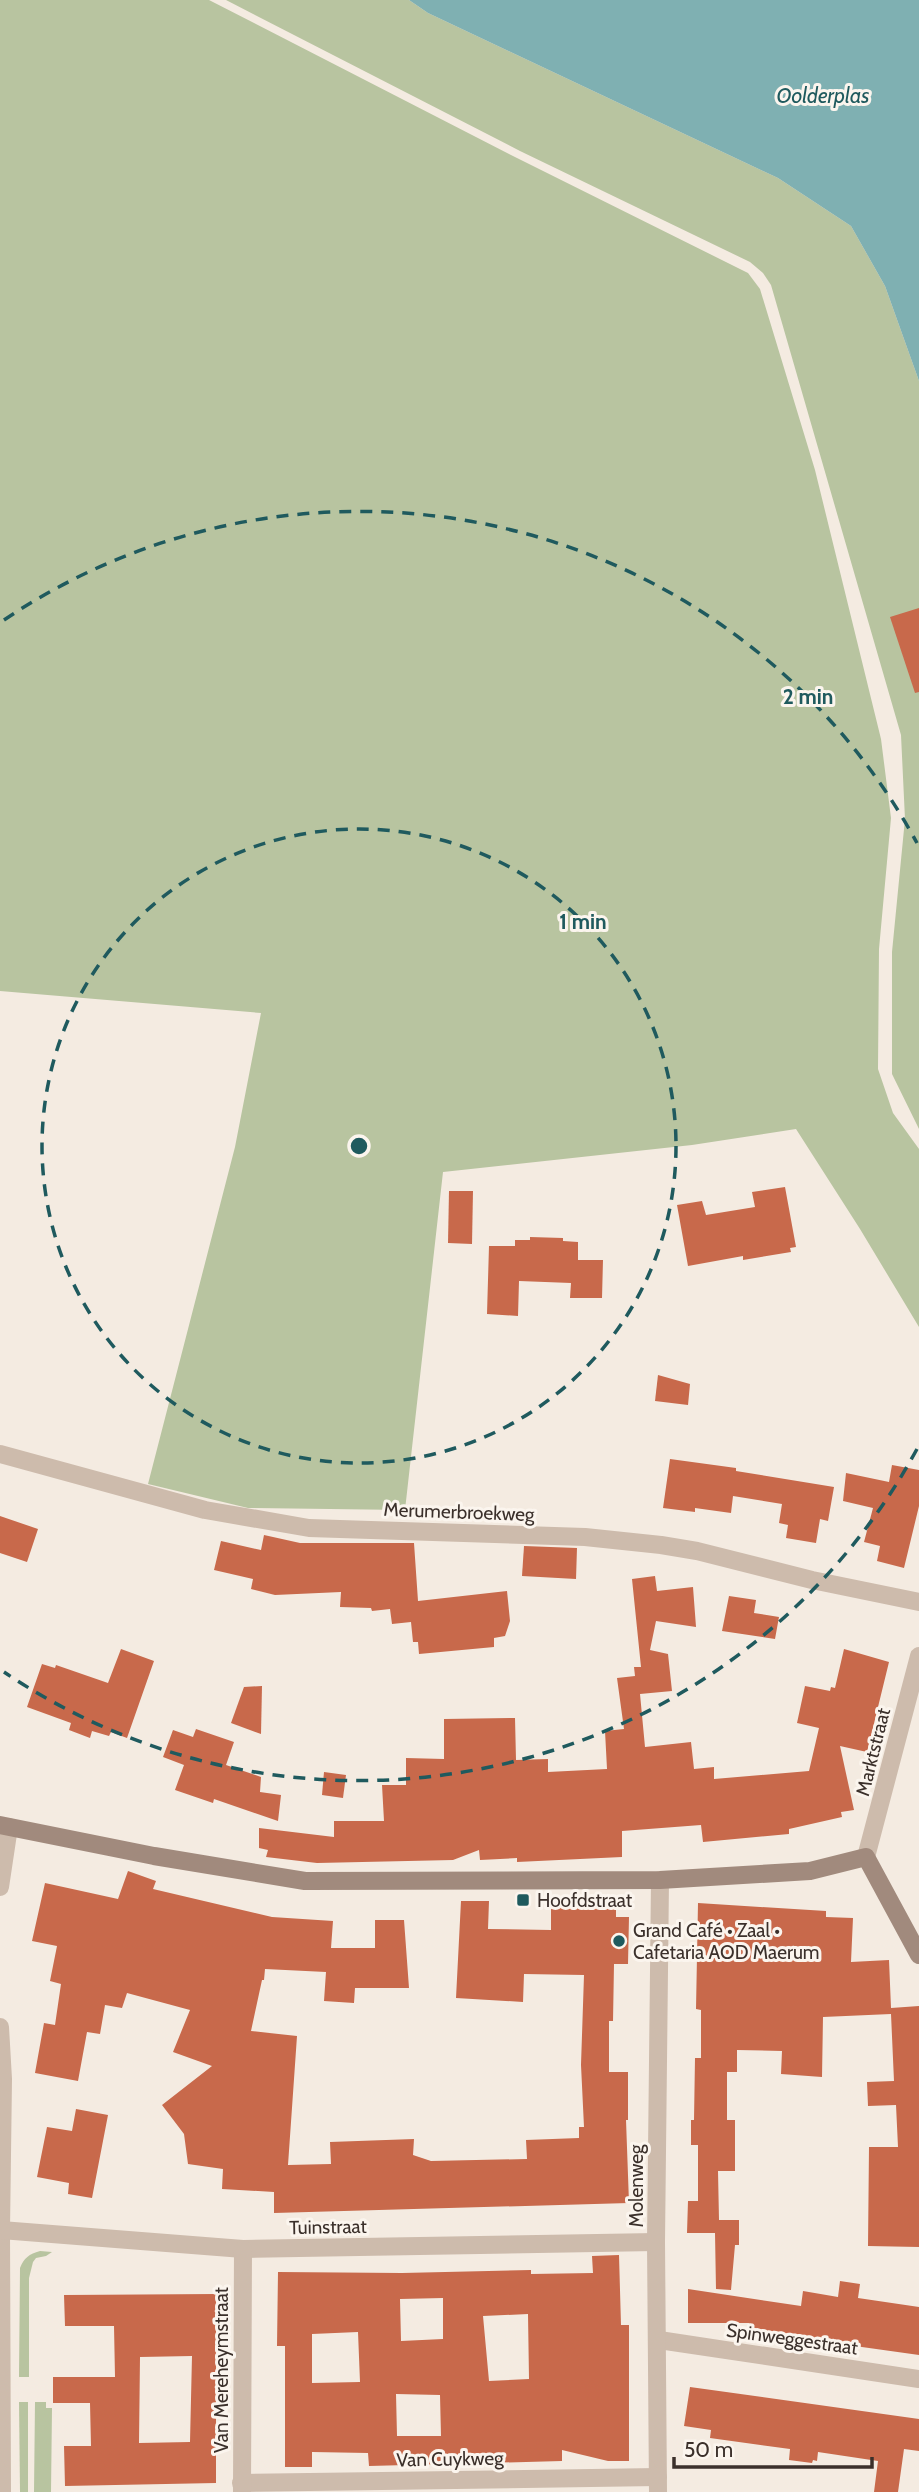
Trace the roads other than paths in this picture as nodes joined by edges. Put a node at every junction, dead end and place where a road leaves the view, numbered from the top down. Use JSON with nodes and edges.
{"nodes":[{"id":1,"x":0,"y":1454,"type":"edge"},
{"id":2,"x":919,"y":1602,"type":"edge"},
{"id":3,"x":919,"y":1656,"type":"edge"},
{"id":4,"x":4,"y":1826,"type":"edge"},
{"id":5,"x":866,"y":1857,"type":"junction"},
{"id":6,"x":660,"y":1881,"type":"junction"},
{"id":7,"x":0,"y":1887,"type":"edge"},
{"id":8,"x":919,"y":1955,"type":"edge"},
{"id":9,"x":0,"y":2026,"type":"edge"},
{"id":10,"x":1,"y":2230,"type":"edge"},
{"id":11,"x":656,"y":2242,"type":"junction"},
{"id":12,"x":243,"y":2249,"type":"junction"},
{"id":13,"x":659,"y":2340,"type":"junction"},
{"id":14,"x":919,"y":2379,"type":"edge"},
{"id":15,"x":658,"y":2485,"type":"edge"},
{"id":16,"x":242,"y":2488,"type":"edge"},
{"id":17,"x":2,"y":2492,"type":"edge"}],
"edges":[{"from":1,"to":2,"type":"street","name":"Merumerbroekweg"},
{"from":3,"to":5,"type":"street","name":"Marktstraat"},
{"from":4,"to":6,"type":"street"},
{"from":4,"to":7,"type":"street"},
{"from":5,"to":6,"type":"street"},
{"from":5,"to":8,"type":"street"},
{"from":6,"to":11,"type":"street","name":"Molenweg"},
{"from":9,"to":10,"type":"street"},
{"from":10,"to":12,"type":"street","name":"Tuinstraat"},
{"from":10,"to":17,"type":"street"},
{"from":11,"to":12,"type":"street","name":"Tuinstraat"},
{"from":11,"to":13,"type":"street","name":"Molenweg"},
{"from":12,"to":16,"type":"street","name":"Van Mereheymstraat"},
{"from":13,"to":14,"type":"street","name":"Spinweggestraat"},
{"from":13,"to":15,"type":"street","name":"Molenweg"},
{"from":15,"to":16,"type":"street","name":"Van Cuykweg"}]}
